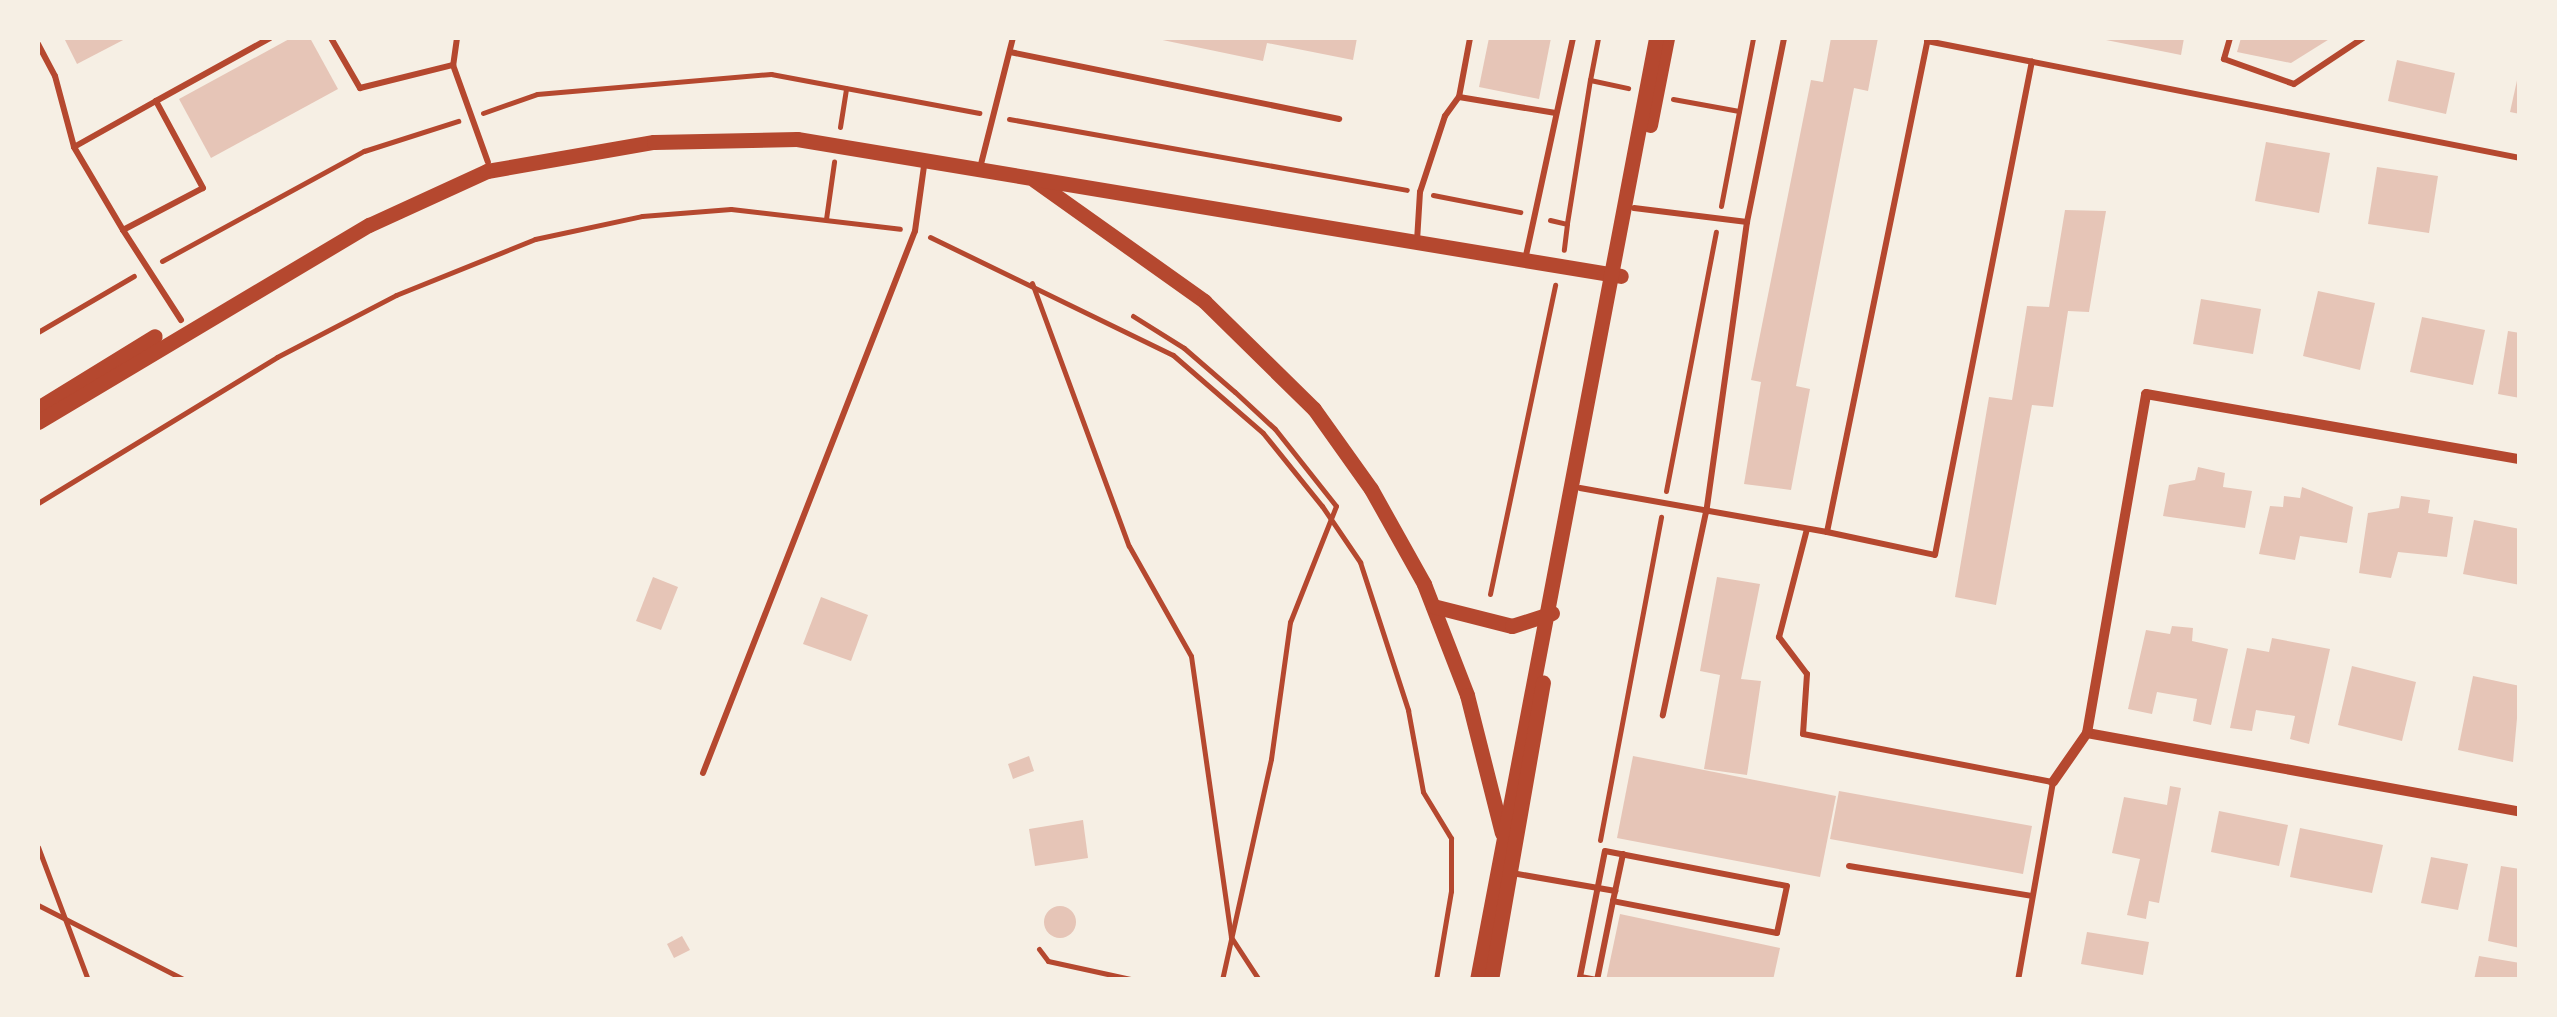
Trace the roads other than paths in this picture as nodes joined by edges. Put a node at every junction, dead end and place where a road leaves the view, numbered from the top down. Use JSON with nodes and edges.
{"nodes":[{"id":1,"x":270,"y":38,"type":"edge"},
{"id":2,"x":331,"y":38,"type":"edge"},
{"id":3,"x":457,"y":38,"type":"edge"},
{"id":4,"x":1012,"y":38,"type":"edge"},
{"id":5,"x":1470,"y":38,"type":"edge"},
{"id":6,"x":1572,"y":38,"type":"edge"},
{"id":7,"x":1656,"y":38,"type":"edge"},
{"id":8,"x":1667,"y":38,"type":"edge"},
{"id":9,"x":1784,"y":38,"type":"edge"},
{"id":10,"x":2230,"y":38,"type":"edge"},
{"id":11,"x":2364,"y":38,"type":"edge"},
{"id":12,"x":1927,"y":39,"type":"edge"},
{"id":13,"x":38,"y":44,"type":"edge"},
{"id":14,"x":1010,"y":52,"type":"junction"},
{"id":15,"x":2032,"y":62,"type":"junction"},
{"id":16,"x":453,"y":66,"type":"junction"},
{"id":17,"x":1651,"y":94,"type":"junction"},
{"id":18,"x":1459,"y":97,"type":"junction"},
{"id":19,"x":156,"y":101,"type":"junction"},
{"id":20,"x":1556,"y":114,"type":"junction"},
{"id":21,"x":1340,"y":119,"type":"dead end"},
{"id":22,"x":74,"y":147,"type":"junction"},
{"id":23,"x":925,"y":158,"type":"junction"},
{"id":24,"x":2520,"y":158,"type":"edge"},
{"id":25,"x":488,"y":162,"type":"junction"},
{"id":26,"x":980,"y":166,"type":"junction"},
{"id":27,"x":1026,"y":173,"type":"junction"},
{"id":28,"x":1634,"y":208,"type":"junction"},
{"id":29,"x":1747,"y":222,"type":"junction"},
{"id":30,"x":123,"y":230,"type":"junction"},
{"id":31,"x":1418,"y":238,"type":"junction"},
{"id":32,"x":1526,"y":256,"type":"junction"},
{"id":33,"x":1617,"y":271,"type":"junction"},
{"id":34,"x":180,"y":320,"type":"junction"},
{"id":35,"x":38,"y":408,"type":"edge"},
{"id":36,"x":38,"y":422,"type":"edge"},
{"id":37,"x":2520,"y":459,"type":"edge"},
{"id":38,"x":1580,"y":488,"type":"junction"},
{"id":39,"x":1706,"y":512,"type":"junction"},
{"id":40,"x":1807,"y":529,"type":"junction"},
{"id":41,"x":1826,"y":532,"type":"junction"},
{"id":42,"x":1433,"y":606,"type":"junction"},
{"id":43,"x":1551,"y":613,"type":"junction"},
{"id":44,"x":1663,"y":715,"type":"dead end"},
{"id":45,"x":2087,"y":733,"type":"junction"},
{"id":46,"x":703,"y":774,"type":"dead end"},
{"id":47,"x":2052,"y":782,"type":"junction"},
{"id":48,"x":2520,"y":812,"type":"edge"},
{"id":49,"x":1503,"y":840,"type":"junction"},
{"id":50,"x":1623,"y":854,"type":"junction"},
{"id":51,"x":1512,"y":866,"type":"junction"},
{"id":52,"x":1849,"y":866,"type":"dead end"},
{"id":53,"x":1598,"y":888,"type":"junction"},
{"id":54,"x":1615,"y":891,"type":"junction"},
{"id":55,"x":2032,"y":896,"type":"junction"},
{"id":56,"x":1613,"y":901,"type":"junction"},
{"id":57,"x":1478,"y":980,"type":"edge"},
{"id":58,"x":1491,"y":980,"type":"edge"},
{"id":59,"x":1597,"y":980,"type":"edge"},
{"id":60,"x":2018,"y":980,"type":"edge"}],
"edges":[{"from":1,"to":19,"type":"lane"},
{"from":2,"to":16,"type":"lane"},
{"from":3,"to":16,"type":"lane"},
{"from":4,"to":14,"type":"lane"},
{"from":5,"to":18,"type":"lane"},
{"from":6,"to":20,"type":"lane"},
{"from":7,"to":17,"type":"street"},
{"from":8,"to":17,"type":"street"},
{"from":9,"to":29,"type":"lane"},
{"from":10,"to":11,"type":"lane"},
{"from":12,"to":15,"type":"lane"},
{"from":12,"to":41,"type":"lane"},
{"from":13,"to":22,"type":"lane"},
{"from":14,"to":21,"type":"lane"},
{"from":14,"to":26,"type":"lane"},
{"from":15,"to":24,"type":"lane"},
{"from":15,"to":41,"type":"lane"},
{"from":16,"to":25,"type":"lane"},
{"from":17,"to":28,"type":"street"},
{"from":17,"to":33,"type":"street"},
{"from":18,"to":20,"type":"lane"},
{"from":18,"to":31,"type":"lane"},
{"from":19,"to":22,"type":"lane"},
{"from":19,"to":30,"type":"lane"},
{"from":20,"to":32,"type":"lane"},
{"from":22,"to":30,"type":"lane"},
{"from":23,"to":25,"type":"street"},
{"from":23,"to":26,"type":"street"},
{"from":23,"to":36,"type":"street"},
{"from":23,"to":46,"type":"lane"},
{"from":25,"to":34,"type":"street"},
{"from":26,"to":27,"type":"street"},
{"from":27,"to":31,"type":"street"},
{"from":27,"to":42,"type":"street"},
{"from":28,"to":29,"type":"lane"},
{"from":28,"to":33,"type":"street"},
{"from":29,"to":39,"type":"lane"},
{"from":30,"to":34,"type":"lane"},
{"from":31,"to":32,"type":"street"},
{"from":32,"to":33,"type":"street"},
{"from":33,"to":38,"type":"street"},
{"from":33,"to":43,"type":"street"},
{"from":34,"to":35,"type":"street"},
{"from":37,"to":45,"type":"street"},
{"from":38,"to":39,"type":"lane"},
{"from":38,"to":43,"type":"street"},
{"from":39,"to":40,"type":"lane"},
{"from":39,"to":44,"type":"lane"},
{"from":40,"to":41,"type":"lane"},
{"from":40,"to":47,"type":"lane"},
{"from":42,"to":43,"type":"street"},
{"from":42,"to":49,"type":"street"},
{"from":43,"to":49,"type":"street"},
{"from":43,"to":51,"type":"street"},
{"from":45,"to":47,"type":"street"},
{"from":45,"to":48,"type":"street"},
{"from":47,"to":55,"type":"lane"},
{"from":49,"to":51,"type":"street"},
{"from":49,"to":57,"type":"street"},
{"from":50,"to":53,"type":"lane"},
{"from":50,"to":54,"type":"lane"},
{"from":50,"to":56,"type":"lane"},
{"from":51,"to":53,"type":"lane"},
{"from":51,"to":58,"type":"street"},
{"from":52,"to":55,"type":"lane"},
{"from":53,"to":54,"type":"lane"},
{"from":53,"to":59,"type":"lane"},
{"from":54,"to":56,"type":"lane"},
{"from":55,"to":60,"type":"lane"},
{"from":56,"to":59,"type":"lane"}]}
